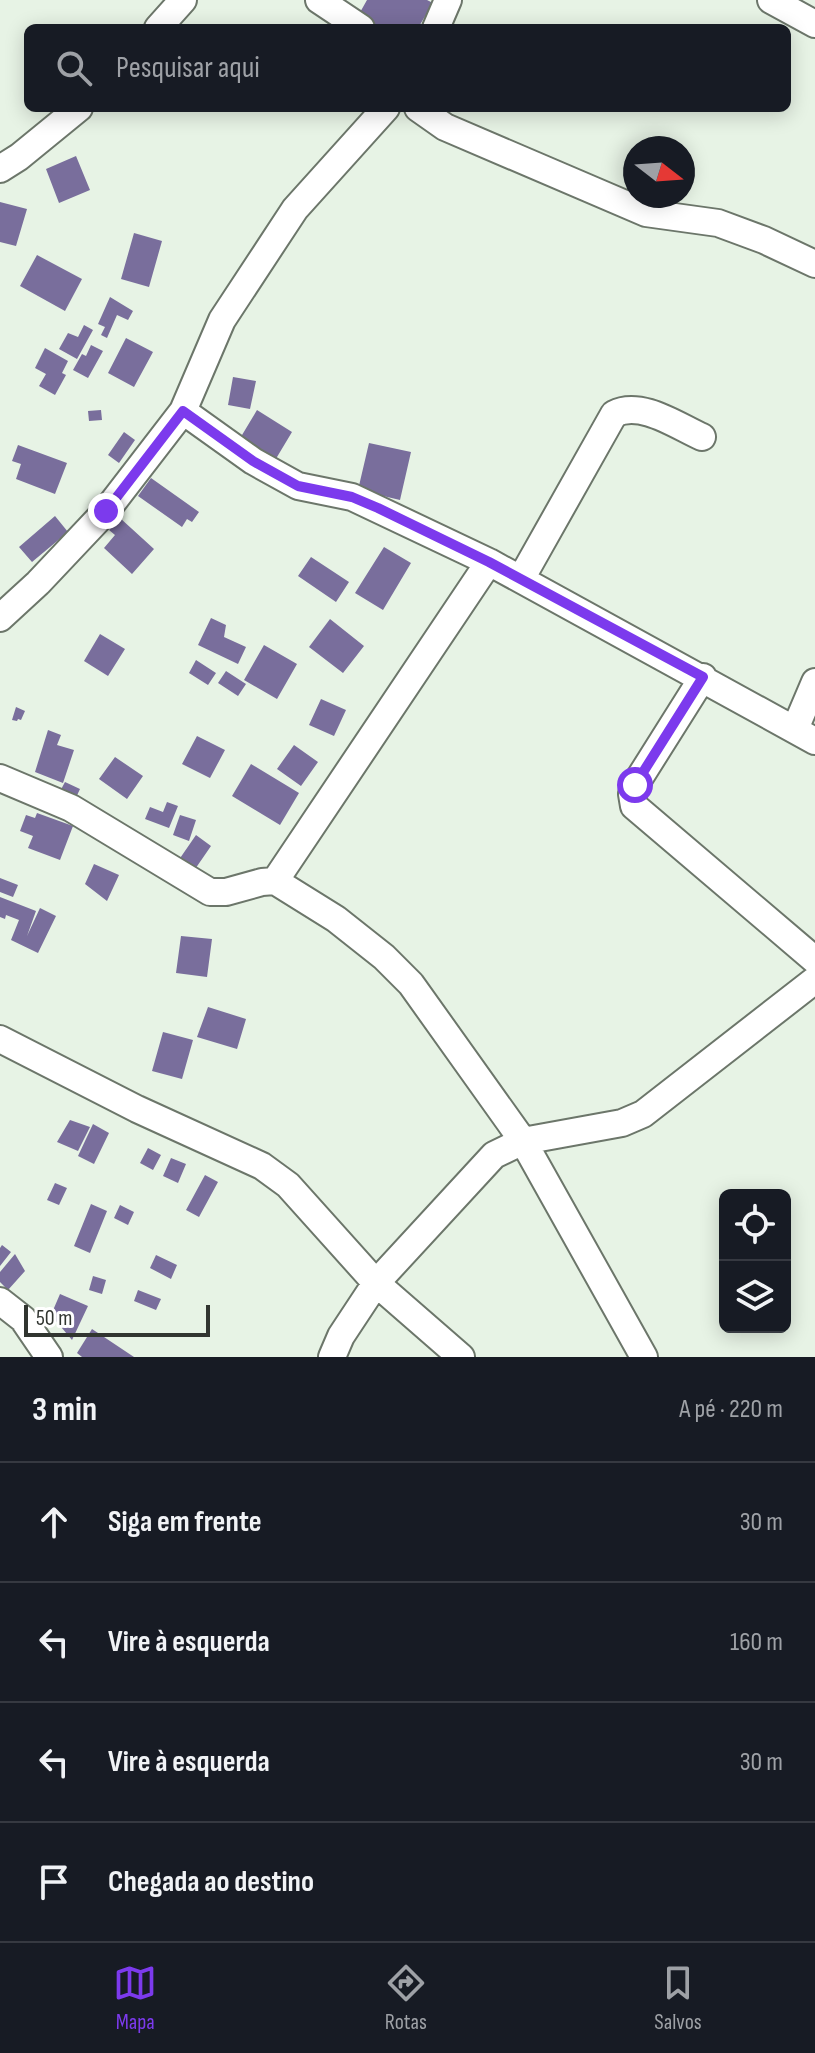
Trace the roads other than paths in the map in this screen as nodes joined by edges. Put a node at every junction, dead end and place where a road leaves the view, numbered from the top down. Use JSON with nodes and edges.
{"nodes":[{"id":1,"x":183,"y":0,"type":"edge"},
{"id":2,"x":319,"y":0,"type":"edge"},
{"id":3,"x":448,"y":0,"type":"edge"},
{"id":4,"x":771,"y":0,"type":"edge"},
{"id":5,"x":162,"y":24,"type":"edge"},
{"id":6,"x":355,"y":24,"type":"edge"},
{"id":7,"x":438,"y":24,"type":"edge"},
{"id":8,"x":815,"y":24,"type":"edge"},
{"id":9,"x":74,"y":112,"type":"edge"},
{"id":10,"x":382,"y":112,"type":"edge"},
{"id":11,"x":424,"y":112,"type":"edge"},
{"id":12,"x":0,"y":169,"type":"edge"},
{"id":13,"x":815,"y":264,"type":"edge"},
{"id":14,"x":183,"y":411,"type":"junction"},
{"id":15,"x":702,"y":437,"type":"dead end"},
{"id":16,"x":489,"y":562,"type":"junction"},
{"id":17,"x":521,"y":579,"type":"junction"},
{"id":18,"x":0,"y":618,"type":"edge"},
{"id":19,"x":703,"y":677,"type":"junction"},
{"id":20,"x":815,"y":682,"type":"edge"},
{"id":21,"x":805,"y":735,"type":"edge"},
{"id":22,"x":0,"y":778,"type":"edge"},
{"id":23,"x":275,"y":881,"type":"junction"},
{"id":24,"x":815,"y":960,"type":"edge"},
{"id":25,"x":815,"y":980,"type":"edge"},
{"id":26,"x":0,"y":1039,"type":"edge"},
{"id":27,"x":523,"y":1141,"type":"junction"},
{"id":28,"x":376,"y":1283,"type":"junction"},
{"id":29,"x":0,"y":1301,"type":"edge"},
{"id":30,"x":49,"y":1357,"type":"edge"},
{"id":31,"x":332,"y":1357,"type":"edge"},
{"id":32,"x":461,"y":1357,"type":"edge"},
{"id":33,"x":644,"y":1357,"type":"edge"}],
"edges":[{"from":1,"to":5,"type":"street"},
{"from":2,"to":6,"type":"street"},
{"from":3,"to":7,"type":"street"},
{"from":4,"to":8,"type":"street"},
{"from":9,"to":12,"type":"street"},
{"from":10,"to":14,"type":"street"},
{"from":11,"to":13,"type":"street"},
{"from":14,"to":16,"type":"street"},
{"from":14,"to":18,"type":"street"},
{"from":15,"to":17,"type":"street"},
{"from":16,"to":17,"type":"street"},
{"from":16,"to":23,"type":"street"},
{"from":17,"to":19,"type":"street"},
{"from":19,"to":21,"type":"street"},
{"from":19,"to":24,"type":"street"},
{"from":20,"to":21,"type":"street"},
{"from":22,"to":23,"type":"street"},
{"from":23,"to":27,"type":"street"},
{"from":25,"to":27,"type":"street"},
{"from":26,"to":28,"type":"street"},
{"from":27,"to":28,"type":"street"},
{"from":27,"to":33,"type":"street"},
{"from":28,"to":31,"type":"street"},
{"from":28,"to":32,"type":"street"},
{"from":29,"to":30,"type":"street"}]}
